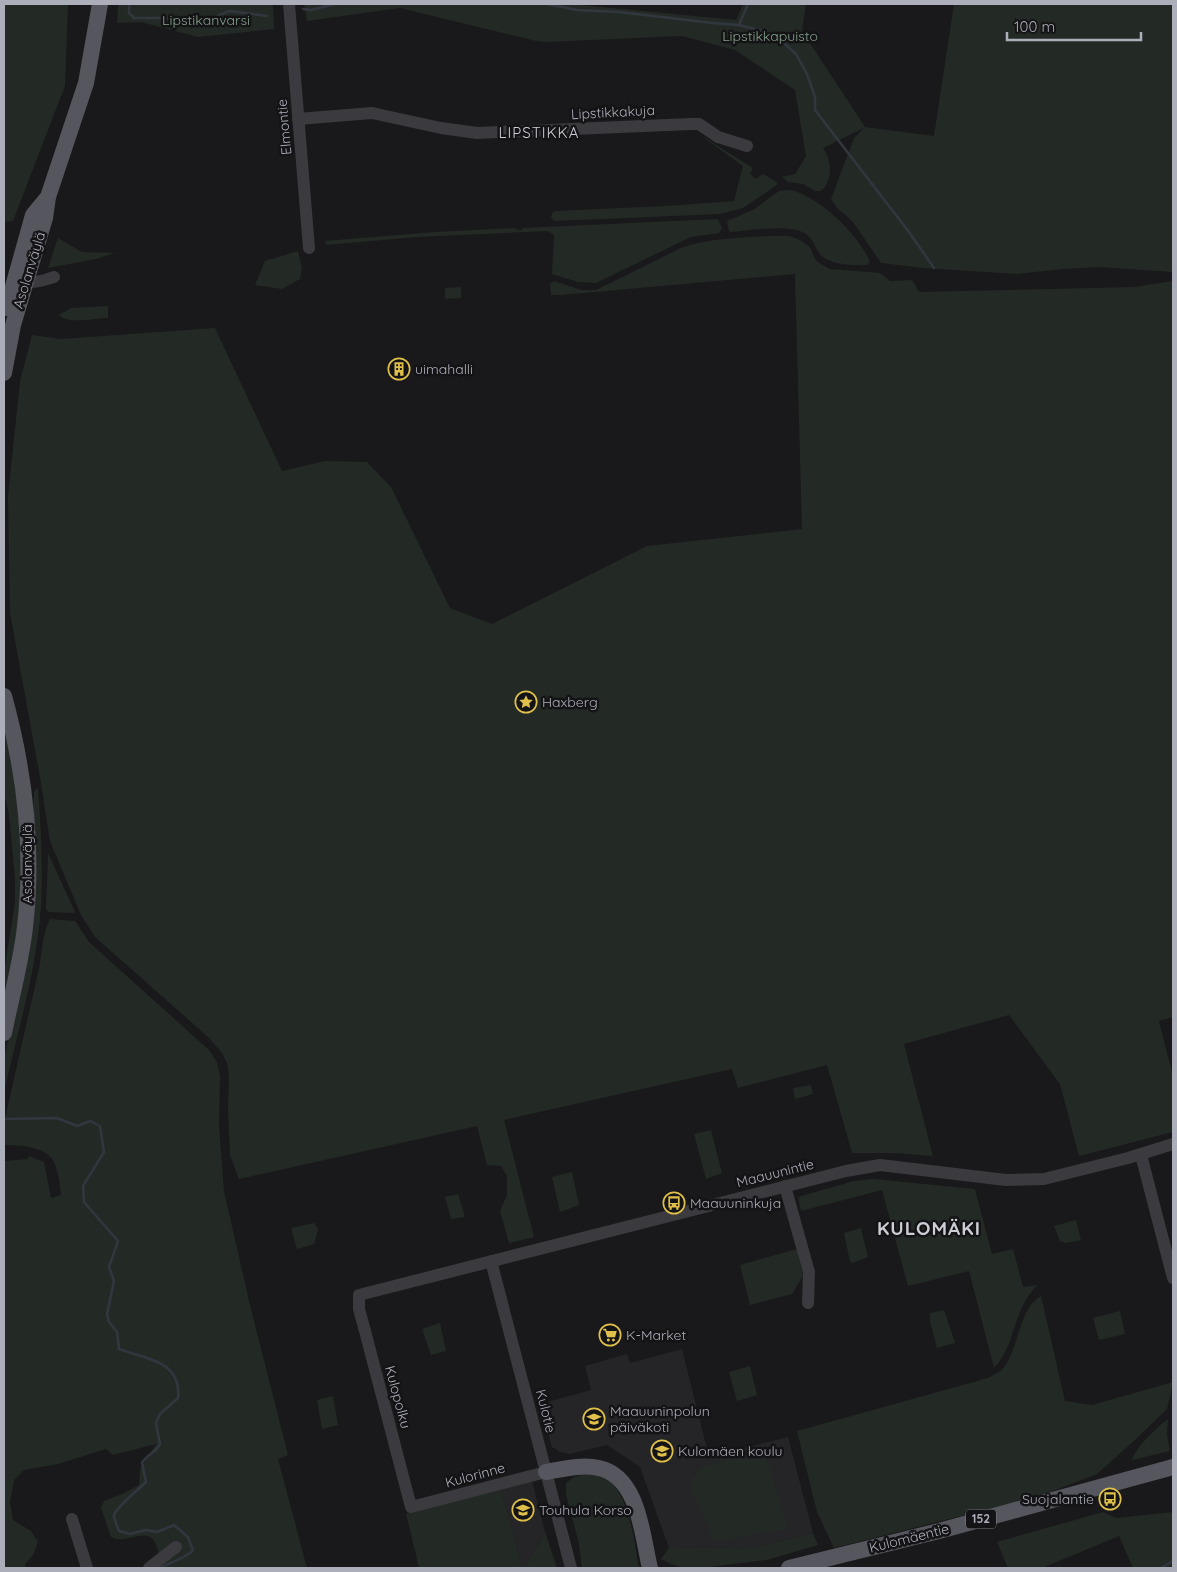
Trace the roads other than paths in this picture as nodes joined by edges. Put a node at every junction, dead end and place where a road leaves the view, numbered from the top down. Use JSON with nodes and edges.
{"nodes":[{"id":1,"x":93,"y":4,"type":"edge"},
{"id":2,"x":100,"y":4,"type":"edge"},
{"id":3,"x":288,"y":4,"type":"edge"},
{"id":4,"x":95,"y":31,"type":"junction"},
{"id":5,"x":298,"y":119,"type":"junction"},
{"id":6,"x":747,"y":146,"type":"dead end"},
{"id":7,"x":309,"y":248,"type":"dead end"},
{"id":8,"x":23,"y":277,"type":"junction"},
{"id":9,"x":4,"y":322,"type":"edge"},
{"id":10,"x":4,"y":373,"type":"edge"},
{"id":11,"x":4,"y":696,"type":"edge"},
{"id":12,"x":4,"y":1033,"type":"edge"},
{"id":13,"x":1173,"y":1144,"type":"edge"},
{"id":14,"x":1141,"y":1154,"type":"junction"},
{"id":15,"x":785,"y":1186,"type":"junction"},
{"id":16,"x":1169,"y":1243,"type":"edge"},
{"id":17,"x":491,"y":1261,"type":"junction"},
{"id":18,"x":1173,"y":1278,"type":"edge"},
{"id":19,"x":359,"y":1294,"type":"joint"},
{"id":20,"x":808,"y":1303,"type":"dead end"},
{"id":21,"x":1173,"y":1467,"type":"edge"},
{"id":22,"x":546,"y":1472,"type":"junction"},
{"id":23,"x":411,"y":1507,"type":"joint"},
{"id":24,"x":72,"y":1518,"type":"dead end"},
{"id":25,"x":176,"y":1546,"type":"dead end"},
{"id":26,"x":87,"y":1568,"type":"edge"},
{"id":27,"x":149,"y":1568,"type":"edge"},
{"id":28,"x":571,"y":1568,"type":"edge"},
{"id":29,"x":650,"y":1568,"type":"edge"},
{"id":30,"x":789,"y":1568,"type":"edge"}],
"edges":[{"from":1,"to":4,"type":"main road","name":"Asolanväylä"},
{"from":2,"to":4,"type":"main road","name":"Asolanväylä"},
{"from":3,"to":5,"type":"street","name":"Elmontie"},
{"from":4,"to":8,"type":"main road","name":"Asolanväylä"},
{"from":5,"to":6,"type":"street","name":"Lipstikkakuja"},
{"from":5,"to":7,"type":"street","name":"Elmontie"},
{"from":8,"to":9,"type":"main road","name":"Asolanväylä"},
{"from":8,"to":10,"type":"main road","name":"Asolanväylä"},
{"from":11,"to":12,"type":"main road","name":"Asolanväylä"},
{"from":13,"to":14,"type":"street","name":"Maauunintie"},
{"from":14,"to":15,"type":"street","name":"Maauunintie"},
{"from":14,"to":16,"type":"street"},
{"from":15,"to":17,"type":"street","name":"Maauunintie"},
{"from":15,"to":20,"type":"street"},
{"from":16,"to":18,"type":"street"},
{"from":17,"to":19,"type":"street","name":"Maauunintie"},
{"from":17,"to":22,"type":"street","name":"Kulotie"},
{"from":19,"to":23,"type":"street","name":"Kulopolku"},
{"from":21,"to":30,"type":"main road","name":"Kulomäentie","number":"152"},
{"from":22,"to":23,"type":"street","name":"Kulorinne"},
{"from":22,"to":28,"type":"street","name":"Kulotie"},
{"from":22,"to":29,"type":"main road"},
{"from":24,"to":26,"type":"street"},
{"from":25,"to":27,"type":"street"}]}
